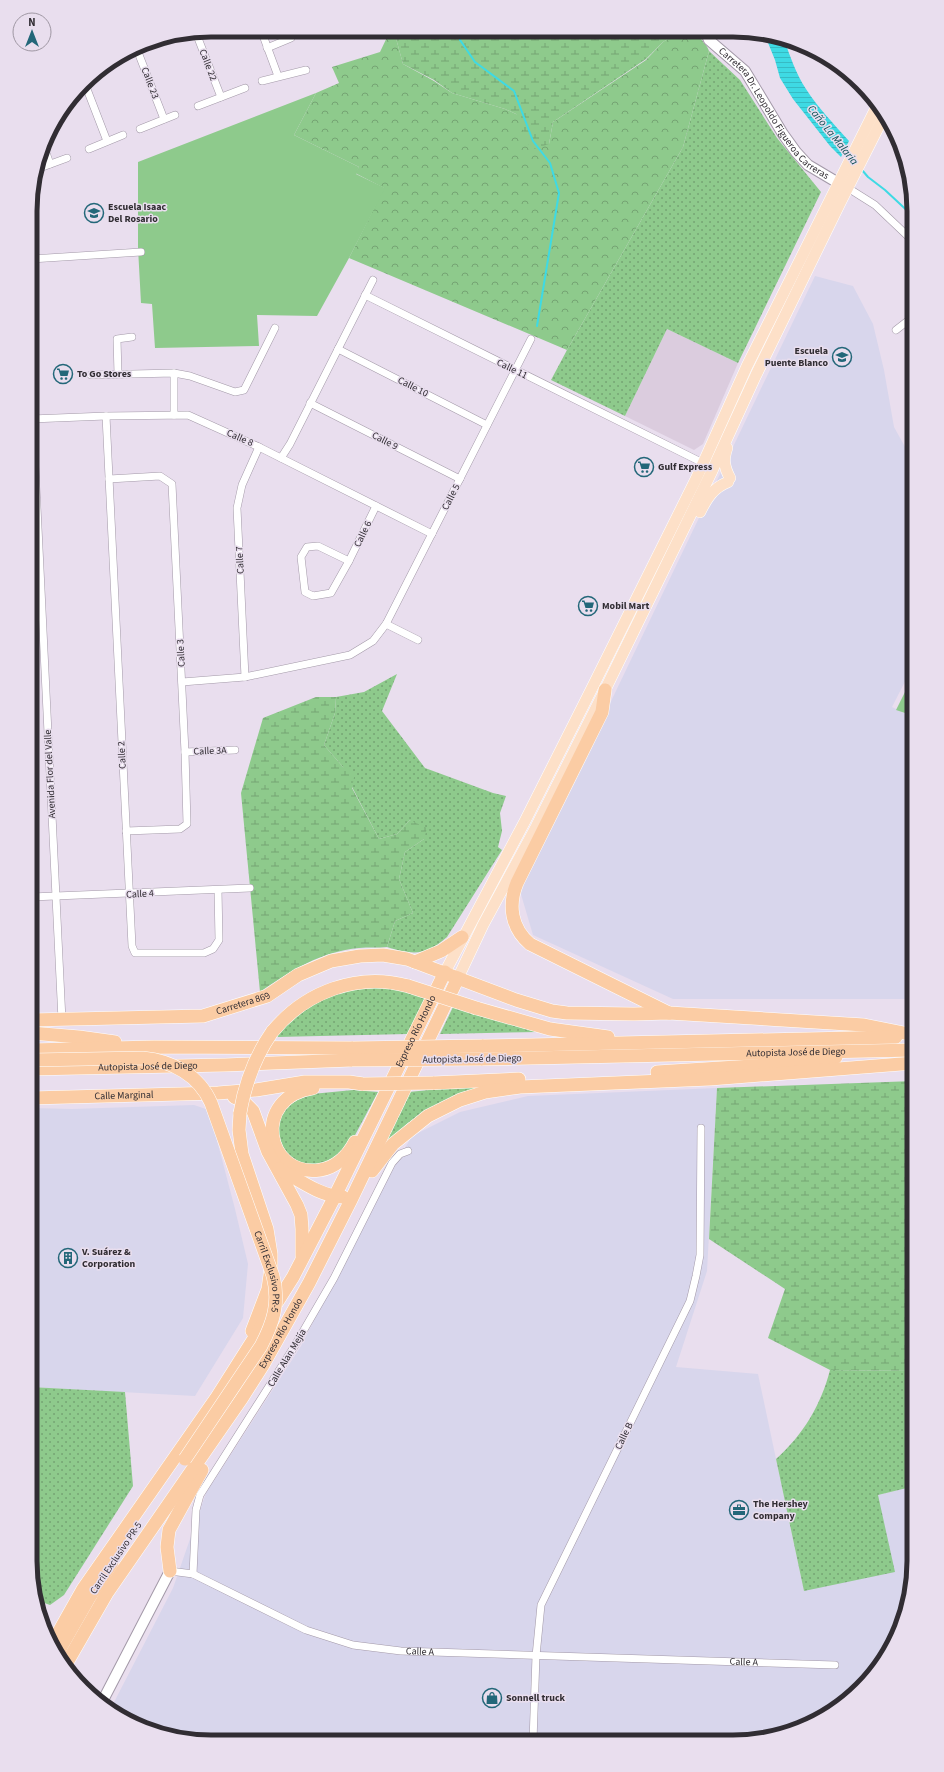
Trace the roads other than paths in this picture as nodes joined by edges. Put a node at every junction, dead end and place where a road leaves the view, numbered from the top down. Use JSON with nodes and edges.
{"nodes":[{"id":1,"x":198,"y":37,"type":"edge"},
{"id":2,"x":263,"y":37,"type":"edge"},
{"id":3,"x":708,"y":37,"type":"edge"},
{"id":4,"x":291,"y":38,"type":"dead end"},
{"id":5,"x":267,"y":48,"type":"junction"},
{"id":6,"x":138,"y":53,"type":"edge"},
{"id":7,"x":306,"y":70,"type":"dead end"},
{"id":8,"x":278,"y":76,"type":"junction"},
{"id":9,"x":262,"y":81,"type":"dead end"},
{"id":10,"x":245,"y":88,"type":"dead end"},
{"id":11,"x":87,"y":89,"type":"edge"},
{"id":12,"x":221,"y":97,"type":"junction"},
{"id":13,"x":198,"y":106,"type":"dead end"},
{"id":14,"x":876,"y":111,"type":"edge"},
{"id":15,"x":175,"y":115,"type":"dead end"},
{"id":16,"x":164,"y":119,"type":"junction"},
{"id":17,"x":881,"y":119,"type":"edge"},
{"id":18,"x":140,"y":129,"type":"dead end"},
{"id":19,"x":123,"y":135,"type":"dead end"},
{"id":20,"x":867,"y":140,"type":"junction"},
{"id":21,"x":107,"y":141,"type":"junction"},
{"id":22,"x":89,"y":148,"type":"dead end"},
{"id":23,"x":46,"y":154,"type":"edge"},
{"id":24,"x":67,"y":158,"type":"dead end"},
{"id":25,"x":50,"y":164,"type":"junction"},
{"id":26,"x":43,"y":167,"type":"edge"},
{"id":27,"x":845,"y":182,"type":"junction"},
{"id":28,"x":907,"y":235,"type":"edge"},
{"id":29,"x":141,"y":252,"type":"dead end"},
{"id":30,"x":37,"y":259,"type":"edge"},
{"id":31,"x":373,"y":280,"type":"dead end"},
{"id":32,"x":365,"y":295,"type":"junction"},
{"id":33,"x":907,"y":321,"type":"edge"},
{"id":34,"x":275,"y":328,"type":"dead end"},
{"id":35,"x":896,"y":330,"type":"dead end"},
{"id":36,"x":132,"y":337,"type":"dead end"},
{"id":37,"x":531,"y":339,"type":"dead end"},
{"id":38,"x":338,"y":349,"type":"junction"},
{"id":39,"x":515,"y":370,"type":"junction"},
{"id":40,"x":174,"y":373,"type":"junction"},
{"id":41,"x":118,"y":374,"type":"junction"},
{"id":42,"x":91,"y":375,"type":"dead end"},
{"id":43,"x":310,"y":403,"type":"junction"},
{"id":44,"x":174,"y":415,"type":"junction"},
{"id":45,"x":106,"y":416,"type":"junction"},
{"id":46,"x":37,"y":419,"type":"edge"},
{"id":47,"x":488,"y":425,"type":"junction"},
{"id":48,"x":727,"y":438,"type":"junction"},
{"id":49,"x":259,"y":447,"type":"junction"},
{"id":50,"x":280,"y":458,"type":"junction"},
{"id":51,"x":704,"y":462,"type":"junction"},
{"id":52,"x":712,"y":471,"type":"junction"},
{"id":53,"x":109,"y":479,"type":"junction"},
{"id":54,"x":460,"y":479,"type":"junction"},
{"id":55,"x":376,"y":506,"type":"junction"},
{"id":56,"x":684,"y":527,"type":"junction"},
{"id":57,"x":432,"y":534,"type":"junction"},
{"id":58,"x":349,"y":561,"type":"junction"},
{"id":59,"x":37,"y":574,"type":"edge"},
{"id":60,"x":386,"y":624,"type":"junction"},
{"id":61,"x":418,"y":640,"type":"dead end"},
{"id":62,"x":245,"y":678,"type":"junction"},
{"id":63,"x":182,"y":682,"type":"junction"},
{"id":64,"x":605,"y":690,"type":"junction"},
{"id":65,"x":577,"y":718,"type":"junction"},
{"id":66,"x":235,"y":750,"type":"dead end"},
{"id":67,"x":185,"y":752,"type":"junction"},
{"id":68,"x":554,"y":791,"type":"junction"},
{"id":69,"x":126,"y":831,"type":"junction"},
{"id":70,"x":250,"y":888,"type":"dead end"},
{"id":71,"x":218,"y":890,"type":"junction"},
{"id":72,"x":129,"y":894,"type":"junction"},
{"id":73,"x":37,"y":898,"type":"edge"},
{"id":74,"x":56,"y":898,"type":"junction"},
{"id":75,"x":462,"y":937,"type":"junction"},
{"id":76,"x":415,"y":962,"type":"junction"},
{"id":77,"x":444,"y":972,"type":"junction"},
{"id":78,"x":458,"y":978,"type":"junction"},
{"id":79,"x":669,"y":1013,"type":"junction"},
{"id":80,"x":37,"y":1020,"type":"edge"},
{"id":81,"x":62,"y":1020,"type":"junction"},
{"id":82,"x":37,"y":1033,"type":"edge"},
{"id":83,"x":907,"y":1034,"type":"edge"},
{"id":84,"x":907,"y":1036,"type":"edge"},
{"id":85,"x":639,"y":1042,"type":"junction"},
{"id":86,"x":154,"y":1047,"type":"junction"},
{"id":87,"x":37,"y":1050,"type":"edge"},
{"id":88,"x":907,"y":1050,"type":"edge"},
{"id":89,"x":861,"y":1051,"type":"junction"},
{"id":90,"x":353,"y":1054,"type":"junction"},
{"id":91,"x":37,"y":1060,"type":"edge"},
{"id":92,"x":907,"y":1064,"type":"edge"},
{"id":93,"x":37,"y":1069,"type":"edge"},
{"id":94,"x":363,"y":1084,"type":"junction"},
{"id":95,"x":218,"y":1093,"type":"junction"},
{"id":96,"x":37,"y":1098,"type":"edge"},
{"id":97,"x":370,"y":1124,"type":"junction"},
{"id":98,"x":701,"y":1128,"type":"dead end"},
{"id":99,"x":408,"y":1151,"type":"dead end"},
{"id":100,"x":277,"y":1168,"type":"junction"},
{"id":101,"x":335,"y":1196,"type":"junction"},
{"id":102,"x":353,"y":1196,"type":"junction"},
{"id":103,"x":302,"y":1259,"type":"junction"},
{"id":104,"x":246,"y":1354,"type":"junction"},
{"id":105,"x":242,"y":1398,"type":"junction"},
{"id":106,"x":170,"y":1571,"type":"junction"},
{"id":107,"x":193,"y":1574,"type":"junction"},
{"id":108,"x":55,"y":1638,"type":"edge"},
{"id":109,"x":60,"y":1648,"type":"edge"},
{"id":110,"x":536,"y":1656,"type":"junction"},
{"id":111,"x":68,"y":1661,"type":"edge"},
{"id":112,"x":835,"y":1665,"type":"dead end"},
{"id":113,"x":104,"y":1698,"type":"edge"},
{"id":114,"x":534,"y":1735,"type":"edge"}],
"edges":[{"from":1,"to":12,"type":"street","name":"Calle 22"},
{"from":2,"to":5,"type":"street"},
{"from":3,"to":27,"type":"street","name":"Carretera Dr. Leopoldo Figueroa Carreras"},
{"from":4,"to":5,"type":"street"},
{"from":5,"to":8,"type":"street"},
{"from":6,"to":16,"type":"street","name":"Calle 23"},
{"from":7,"to":8,"type":"street"},
{"from":8,"to":9,"type":"street"},
{"from":10,"to":12,"type":"street"},
{"from":11,"to":21,"type":"street"},
{"from":12,"to":13,"type":"street"},
{"from":14,"to":20,"type":"main road"},
{"from":15,"to":16,"type":"street"},
{"from":16,"to":18,"type":"street"},
{"from":17,"to":20,"type":"main road"},
{"from":19,"to":21,"type":"street"},
{"from":20,"to":27,"type":"main road"},
{"from":21,"to":22,"type":"street"},
{"from":23,"to":25,"type":"street"},
{"from":24,"to":25,"type":"street"},
{"from":25,"to":26,"type":"street"},
{"from":27,"to":28,"type":"street"},
{"from":27,"to":48,"type":"main road"},
{"from":27,"to":51,"type":"main road"},
{"from":29,"to":30,"type":"street"},
{"from":31,"to":32,"type":"street"},
{"from":32,"to":38,"type":"street"},
{"from":32,"to":39,"type":"street","name":"Calle 11"},
{"from":33,"to":35,"type":"street"},
{"from":34,"to":40,"type":"street"},
{"from":36,"to":41,"type":"street"},
{"from":37,"to":39,"type":"street","name":"Calle 5"},
{"from":38,"to":43,"type":"street"},
{"from":38,"to":47,"type":"street","name":"Calle 10"},
{"from":39,"to":47,"type":"street","name":"Calle 5"},
{"from":39,"to":51,"type":"street","name":"Calle 11"},
{"from":40,"to":41,"type":"street"},
{"from":40,"to":44,"type":"street"},
{"from":41,"to":42,"type":"street"},
{"from":43,"to":50,"type":"street"},
{"from":43,"to":54,"type":"street","name":"Calle 9"},
{"from":44,"to":45,"type":"street","name":"Calle 8"},
{"from":44,"to":49,"type":"street","name":"Calle 8"},
{"from":45,"to":46,"type":"street","name":"Calle 8"},
{"from":45,"to":53,"type":"street","name":"Calle 2"},
{"from":47,"to":54,"type":"street","name":"Calle 5"},
{"from":48,"to":52,"type":"main road"},
{"from":48,"to":56,"type":"main road"},
{"from":49,"to":50,"type":"street","name":"Calle 8"},
{"from":49,"to":62,"type":"street","name":"Calle 7"},
{"from":50,"to":55,"type":"street","name":"Calle 8"},
{"from":51,"to":52,"type":"street","name":"Calle 11"},
{"from":51,"to":65,"type":"main road"},
{"from":52,"to":56,"type":"main road"},
{"from":53,"to":63,"type":"street","name":"Calle 3"},
{"from":53,"to":69,"type":"street","name":"Calle 2"},
{"from":54,"to":57,"type":"street","name":"Calle 5"},
{"from":55,"to":57,"type":"street","name":"Calle 8"},
{"from":55,"to":58,"type":"street","name":"Calle 6"},
{"from":56,"to":64,"type":"main road"},
{"from":57,"to":60,"type":"street","name":"Calle 5"},
{"from":58,"to":58,"type":"street","name":"Calle 6"},
{"from":59,"to":74,"type":"street","name":"Avenida Flor del Valle"},
{"from":60,"to":61,"type":"street"},
{"from":60,"to":62,"type":"street","name":"Calle 5"},
{"from":62,"to":63,"type":"street","name":"Calle 5"},
{"from":63,"to":67,"type":"street","name":"Calle 3"},
{"from":64,"to":68,"type":"main road"},
{"from":64,"to":79,"type":"highway"},
{"from":65,"to":68,"type":"main road"},
{"from":65,"to":75,"type":"main road"},
{"from":66,"to":67,"type":"street","name":"Calle 3A"},
{"from":67,"to":69,"type":"street","name":"Calle 3"},
{"from":68,"to":78,"type":"main road"},
{"from":69,"to":72,"type":"street","name":"Calle 2"},
{"from":70,"to":71,"type":"street","name":"Calle 4"},
{"from":71,"to":72,"type":"street","name":"Calle 4"},
{"from":71,"to":72,"type":"street","name":"Calle 2"},
{"from":72,"to":74,"type":"street","name":"Calle 4"},
{"from":73,"to":74,"type":"street","name":"Calle 4"},
{"from":74,"to":81,"type":"street","name":"Avenida Flor del Valle"},
{"from":75,"to":76,"type":"highway"},
{"from":75,"to":77,"type":"main road"},
{"from":76,"to":77,"type":"highway","name":"Carretera 869"},
{"from":76,"to":81,"type":"highway","name":"Carretera 869"},
{"from":77,"to":78,"type":"highway","name":"Carretera 869"},
{"from":77,"to":97,"type":"highway","name":"Expreso Río Hondo"},
{"from":78,"to":79,"type":"highway","name":"Carretera 869"},
{"from":78,"to":102,"type":"highway","name":"Expreso Río Hondo"},
{"from":79,"to":83,"type":"highway","name":"Carretera 869"},
{"from":80,"to":81,"type":"highway","name":"Carretera 869"},
{"from":82,"to":86,"type":"highway"},
{"from":84,"to":85,"type":"highway","name":"Autopista José de Diego"},
{"from":85,"to":90,"type":"highway","name":"Autopista José de Diego","bridge":true},
{"from":85,"to":104,"type":"highway","bridge":true},
{"from":86,"to":87,"type":"highway","name":"Autopista José de Diego"},
{"from":86,"to":90,"type":"highway","name":"Autopista José de Diego"},
{"from":88,"to":89,"type":"highway","name":"Autopista José de Diego"},
{"from":89,"to":90,"type":"highway","name":"Autopista José de Diego","bridge":true},
{"from":89,"to":94,"type":"highway","bridge":true},
{"from":90,"to":93,"type":"highway","name":"Autopista José de Diego"},
{"from":91,"to":109,"type":"highway","name":"Carril Exclusivo PR-5","bridge":true},
{"from":92,"to":102,"type":"highway"},
{"from":94,"to":95,"type":"highway","name":"Calle Marginal"},
{"from":94,"to":97,"type":"highway"},
{"from":95,"to":96,"type":"highway","name":"Calle Marginal"},
{"from":95,"to":100,"type":"highway"},
{"from":97,"to":101,"type":"highway","name":"Expreso Río Hondo"},
{"from":98,"to":110,"type":"street","name":"Calle B"},
{"from":99,"to":107,"type":"street","name":"Calle Alan Mejía"},
{"from":100,"to":101,"type":"highway"},
{"from":100,"to":103,"type":"highway"},
{"from":101,"to":102,"type":"highway"},
{"from":101,"to":103,"type":"highway","name":"Expreso Río Hondo"},
{"from":102,"to":105,"type":"highway","name":"Expreso Río Hondo"},
{"from":103,"to":104,"type":"highway","name":"Expreso Río Hondo"},
{"from":104,"to":108,"type":"highway","name":"Expreso Río Hondo"},
{"from":105,"to":106,"type":"highway"},
{"from":105,"to":111,"type":"highway","name":"Expreso Río Hondo"},
{"from":106,"to":107,"type":"street","name":"Calle A"},
{"from":106,"to":113,"type":"street"},
{"from":107,"to":110,"type":"street","name":"Calle A"},
{"from":110,"to":112,"type":"street","name":"Calle A"},
{"from":110,"to":114,"type":"street","name":"Calle B"}]}
